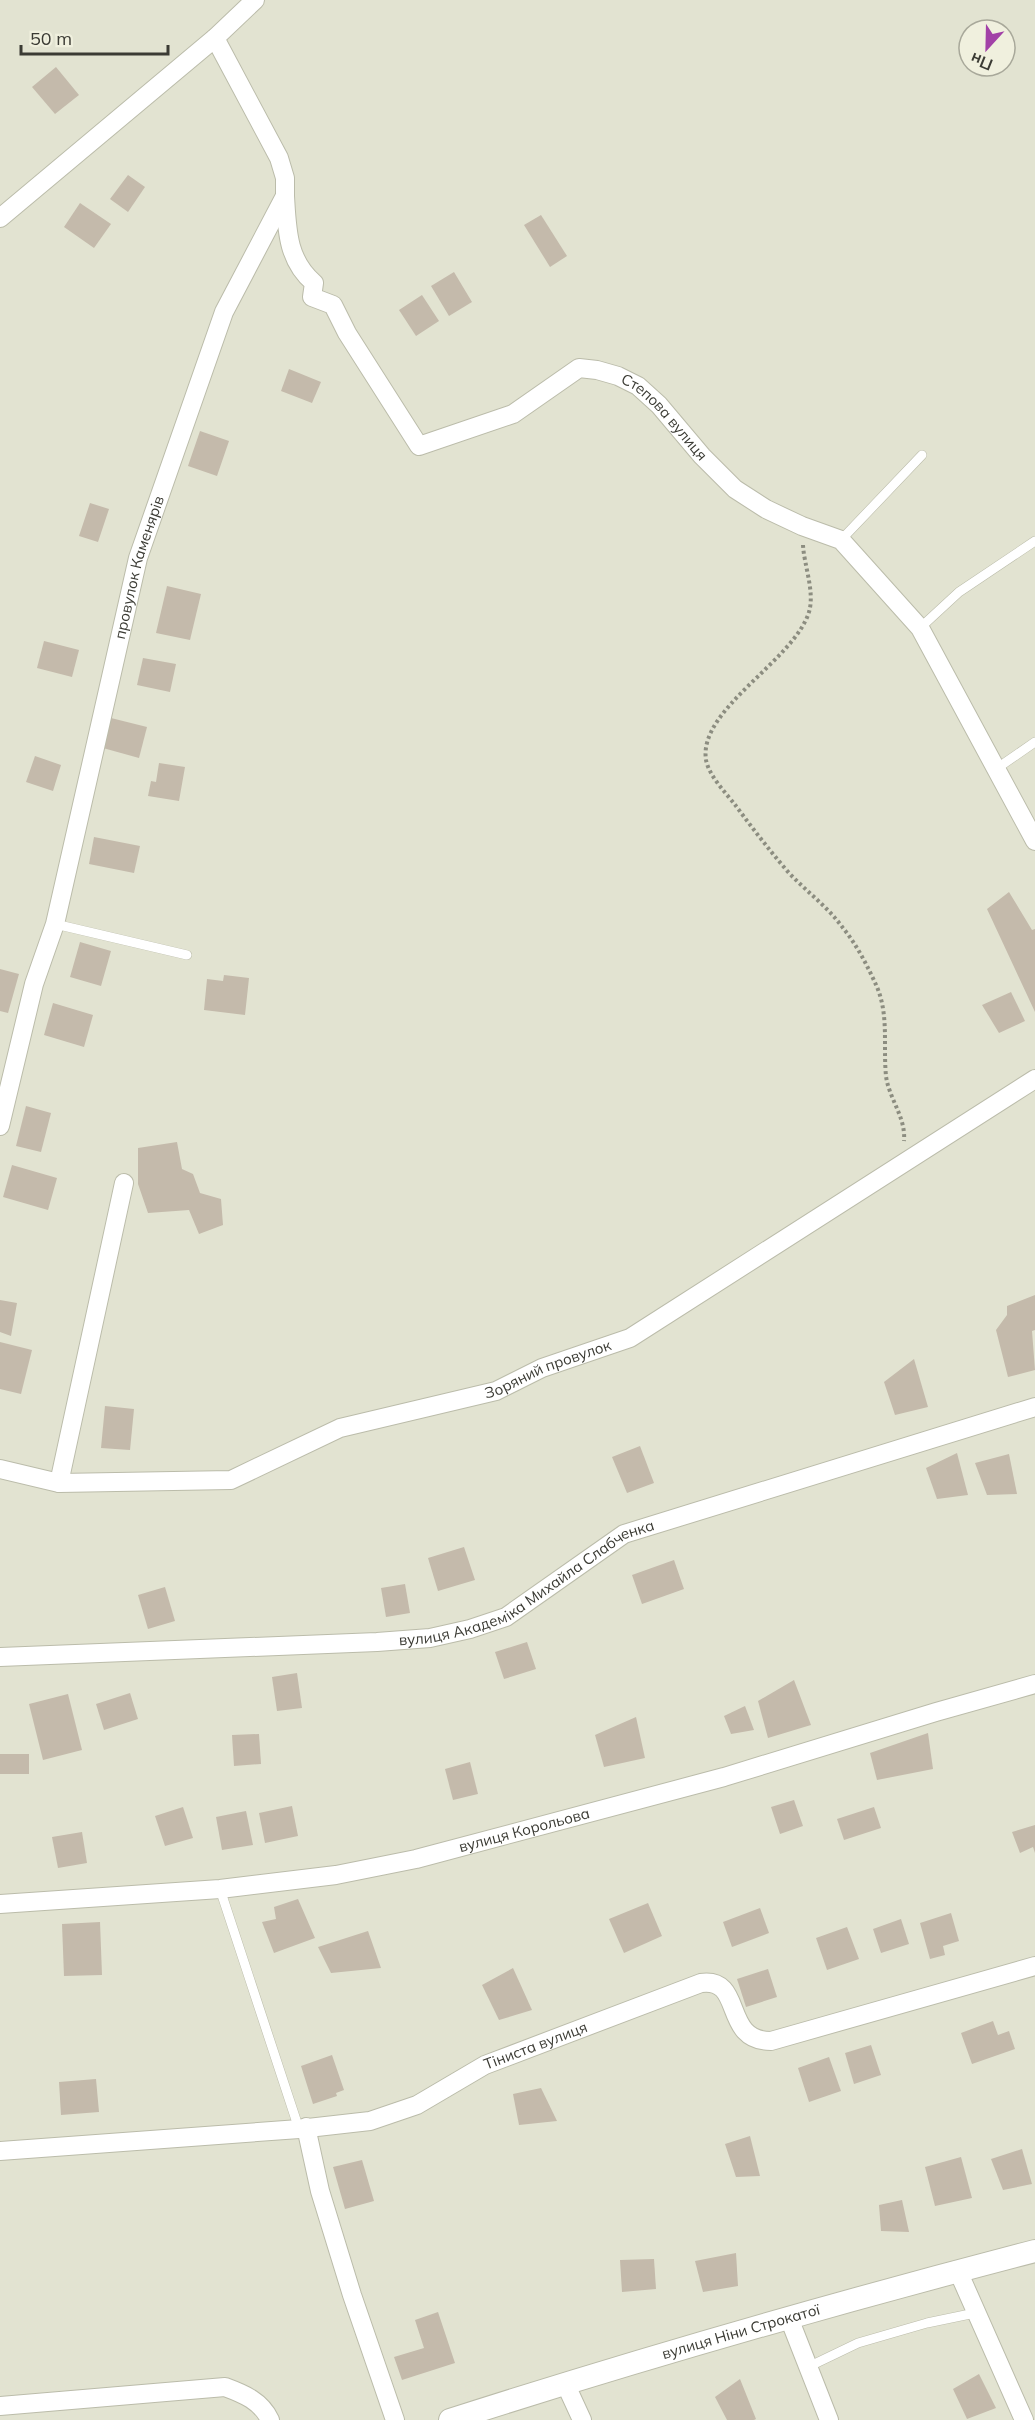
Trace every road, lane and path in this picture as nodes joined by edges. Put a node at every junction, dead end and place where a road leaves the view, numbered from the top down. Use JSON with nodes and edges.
{"nodes":[{"id":1,"x":255,"y":0,"type":"edge"},
{"id":2,"x":215,"y":38,"type":"junction"},
{"id":3,"x":285,"y":196,"type":"junction"},
{"id":4,"x":0,"y":218,"type":"edge"},
{"id":5,"x":922,"y":455,"type":"dead end"},
{"id":6,"x":802,"y":526,"type":"junction"},
{"id":7,"x":841,"y":540,"type":"junction"},
{"id":8,"x":1035,"y":541,"type":"edge"},
{"id":9,"x":920,"y":628,"type":"junction"},
{"id":10,"x":1035,"y":742,"type":"edge"},
{"id":11,"x":996,"y":769,"type":"junction"},
{"id":12,"x":1035,"y":841,"type":"edge"},
{"id":13,"x":55,"y":924,"type":"junction"},
{"id":14,"x":187,"y":955,"type":"dead end"},
{"id":15,"x":1035,"y":1079,"type":"edge"},
{"id":16,"x":0,"y":1126,"type":"edge"},
{"id":17,"x":899,"y":1168,"type":"junction"},
{"id":18,"x":124,"y":1183,"type":"dead end"},
{"id":19,"x":1035,"y":1407,"type":"edge"},
{"id":20,"x":0,"y":1469,"type":"edge"},
{"id":21,"x":59,"y":1483,"type":"junction"},
{"id":22,"x":0,"y":1657,"type":"edge"},
{"id":23,"x":1035,"y":1684,"type":"edge"},
{"id":24,"x":220,"y":1889,"type":"junction"},
{"id":25,"x":0,"y":1904,"type":"edge"},
{"id":26,"x":1035,"y":1966,"type":"edge"},
{"id":27,"x":303,"y":2128,"type":"junction"},
{"id":28,"x":0,"y":2151,"type":"edge"},
{"id":29,"x":1035,"y":2251,"type":"edge"},
{"id":30,"x":958,"y":2271,"type":"junction"},
{"id":31,"x":975,"y":2313,"type":"junction"},
{"id":32,"x":789,"y":2318,"type":"junction"},
{"id":33,"x":808,"y":2367,"type":"junction"},
{"id":34,"x":566,"y":2383,"type":"junction"},
{"id":35,"x":0,"y":2406,"type":"edge"},
{"id":36,"x":270,"y":2420,"type":"edge"},
{"id":37,"x":395,"y":2420,"type":"edge"},
{"id":38,"x":450,"y":2420,"type":"edge"},
{"id":39,"x":582,"y":2420,"type":"edge"},
{"id":40,"x":829,"y":2420,"type":"edge"},
{"id":41,"x":1024,"y":2420,"type":"edge"}],
"edges":[{"from":1,"to":2,"type":"street"},
{"from":2,"to":3,"type":"street"},
{"from":2,"to":4,"type":"street"},
{"from":3,"to":6,"type":"street","name":"Степова вулиця"},
{"from":3,"to":13,"type":"street","name":"провулок Каменярів"},
{"from":5,"to":7,"type":"lane"},
{"from":6,"to":7,"type":"street","name":"Степова вулиця"},
{"from":6,"to":17,"type":"path"},
{"from":7,"to":9,"type":"street","name":"Степова вулиця"},
{"from":8,"to":9,"type":"lane"},
{"from":9,"to":11,"type":"street","name":"Степова вулиця"},
{"from":10,"to":11,"type":"lane"},
{"from":11,"to":12,"type":"street","name":"Степова вулиця"},
{"from":13,"to":14,"type":"lane"},
{"from":13,"to":16,"type":"street","name":"провулок Каменярів"},
{"from":15,"to":17,"type":"street","name":"Зоряний провулок"},
{"from":17,"to":21,"type":"street","name":"Зоряний провулок"},
{"from":18,"to":21,"type":"street"},
{"from":19,"to":22,"type":"street","name":"вулиця Академіка Михайла Слабченка"},
{"from":20,"to":21,"type":"street","name":"Зоряний провулок"},
{"from":23,"to":24,"type":"street","name":"вулиця Корольова"},
{"from":24,"to":25,"type":"street","name":"вулиця Корольова"},
{"from":24,"to":27,"type":"lane"},
{"from":26,"to":27,"type":"street","name":"Тіниста вулиця"},
{"from":27,"to":28,"type":"street","name":"Тіниста вулиця"},
{"from":27,"to":37,"type":"street"},
{"from":29,"to":30,"type":"street","name":"вулиця Ніни Строкатої"},
{"from":30,"to":31,"type":"street"},
{"from":30,"to":32,"type":"street","name":"вулиця Ніни Строкатої"},
{"from":31,"to":33,"type":"lane"},
{"from":31,"to":41,"type":"street"},
{"from":32,"to":33,"type":"street"},
{"from":32,"to":34,"type":"street","name":"вулиця Ніни Строкатої"},
{"from":33,"to":40,"type":"street"},
{"from":34,"to":38,"type":"street","name":"вулиця Ніни Строкатої"},
{"from":34,"to":39,"type":"street"},
{"from":35,"to":36,"type":"street"}]}
